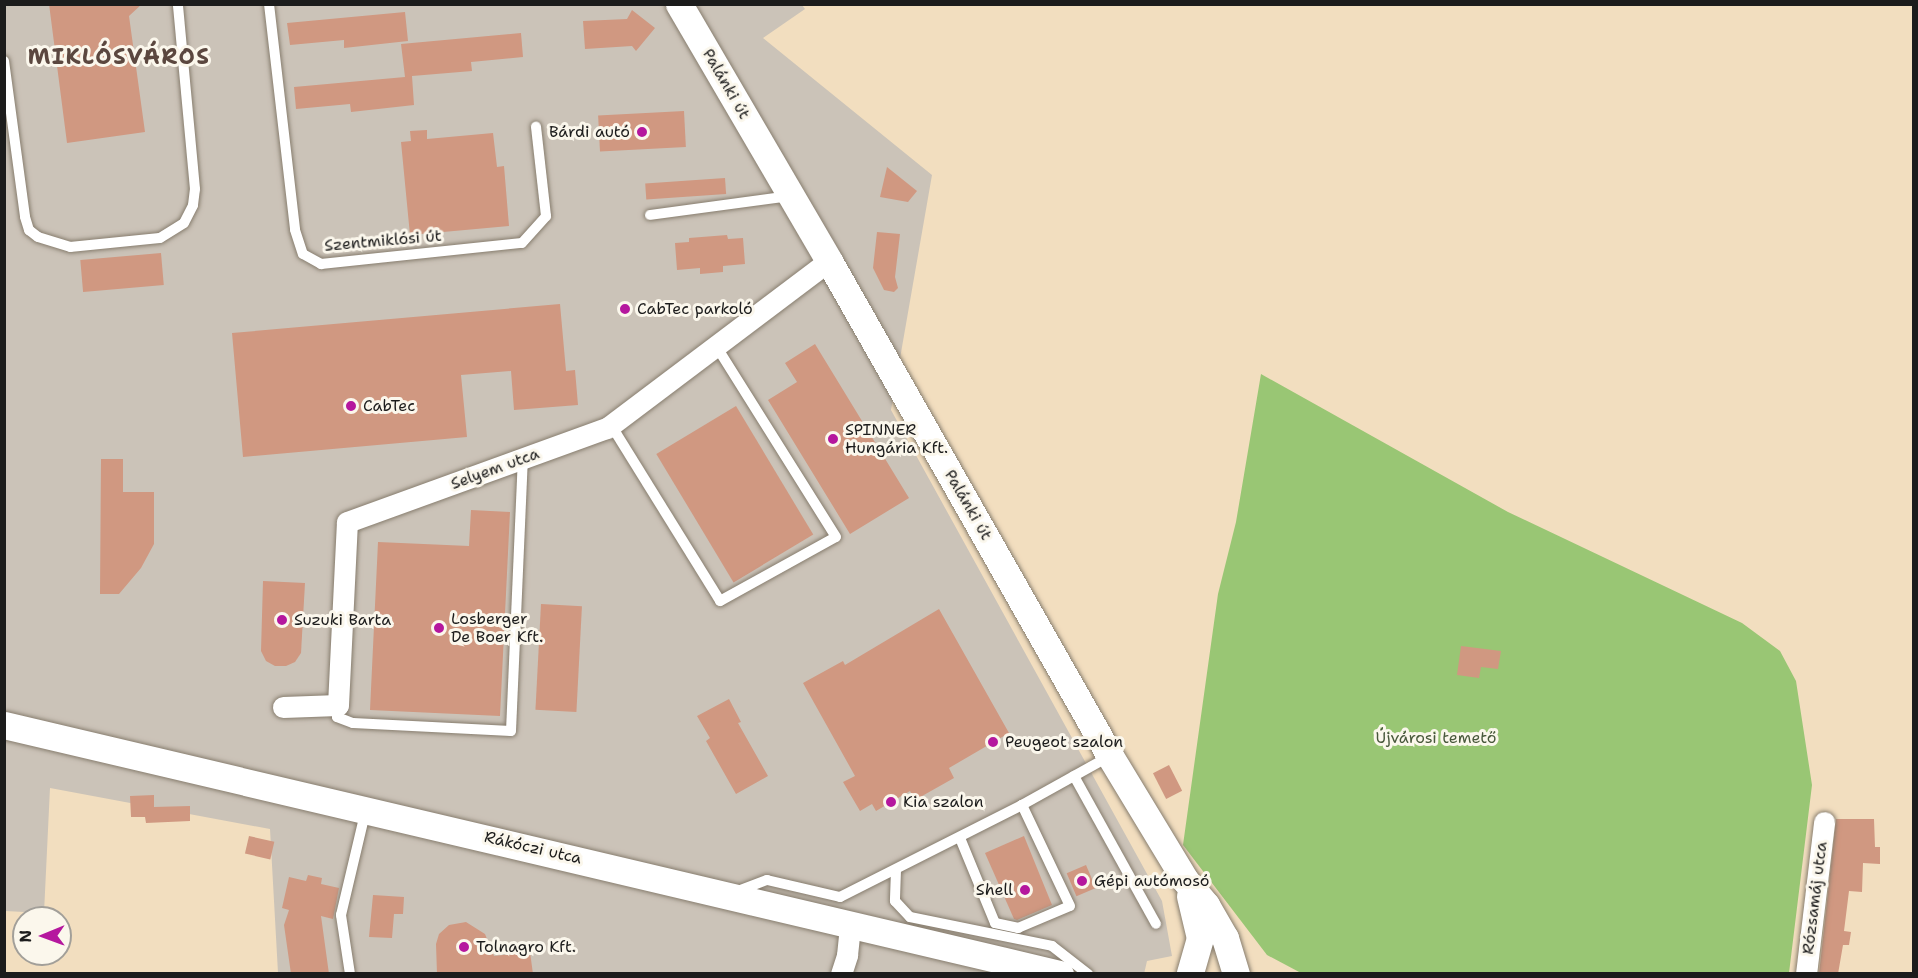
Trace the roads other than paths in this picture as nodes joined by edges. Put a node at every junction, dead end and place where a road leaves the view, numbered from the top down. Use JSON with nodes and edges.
{"nodes":[{"id":1,"x":178,"y":4,"type":"edge"},
{"id":2,"x":269,"y":4,"type":"edge"},
{"id":3,"x":679,"y":4,"type":"edge"},
{"id":4,"x":4,"y":61,"type":"edge"},
{"id":5,"x":536,"y":127,"type":"dead end"},
{"id":6,"x":791,"y":196,"type":"junction"},
{"id":7,"x":650,"y":214,"type":"dead end"},
{"id":8,"x":829,"y":261,"type":"junction"},
{"id":9,"x":716,"y":346,"type":"junction"},
{"id":10,"x":611,"y":425,"type":"junction"},
{"id":11,"x":523,"y":459,"type":"junction"},
{"id":12,"x":338,"y":705,"type":"junction"},
{"id":13,"x":282,"y":707,"type":"dead end"},
{"id":14,"x":4,"y":725,"type":"edge"},
{"id":15,"x":1110,"y":756,"type":"junction"},
{"id":16,"x":1074,"y":776,"type":"junction"},
{"id":17,"x":1022,"y":805,"type":"junction"},
{"id":18,"x":366,"y":809,"type":"junction"},
{"id":19,"x":1824,"y":822,"type":"dead end"},
{"id":20,"x":960,"y":838,"type":"junction"},
{"id":21,"x":896,"y":870,"type":"junction"},
{"id":22,"x":1185,"y":880,"type":"junction"},
{"id":23,"x":726,"y":895,"type":"junction"},
{"id":24,"x":1156,"y":924,"type":"dead end"},
{"id":25,"x":850,"y":926,"type":"junction"},
{"id":26,"x":1228,"y":967,"type":"edge"},
{"id":27,"x":350,"y":974,"type":"edge"},
{"id":28,"x":841,"y":974,"type":"edge"},
{"id":29,"x":1060,"y":974,"type":"edge"},
{"id":30,"x":1088,"y":974,"type":"edge"},
{"id":31,"x":1190,"y":974,"type":"edge"},
{"id":32,"x":1806,"y":974,"type":"edge"}],
"edges":[{"from":1,"to":4,"type":"lane"},
{"from":2,"to":5,"type":"lane","name":"Szentmiklósi út"},
{"from":3,"to":6,"type":"street","name":"Palánki út"},
{"from":6,"to":7,"type":"lane"},
{"from":6,"to":8,"type":"street","name":"Palánki út"},
{"from":8,"to":9,"type":"street","name":"Selyem utca"},
{"from":8,"to":15,"type":"street","name":"Palánki út"},
{"from":9,"to":10,"type":"street","name":"Selyem utca"},
{"from":9,"to":10,"type":"lane"},
{"from":10,"to":11,"type":"street","name":"Selyem utca"},
{"from":11,"to":12,"type":"street","name":"Selyem utca"},
{"from":11,"to":12,"type":"lane"},
{"from":12,"to":13,"type":"street"},
{"from":14,"to":18,"type":"street","name":"Rákóczi utca"},
{"from":15,"to":16,"type":"lane"},
{"from":15,"to":22,"type":"street","name":"Palánki út"},
{"from":16,"to":17,"type":"lane"},
{"from":16,"to":24,"type":"lane"},
{"from":17,"to":20,"type":"lane"},
{"from":17,"to":20,"type":"lane"},
{"from":18,"to":23,"type":"street","name":"Rákóczi utca"},
{"from":18,"to":27,"type":"lane"},
{"from":19,"to":32,"type":"street","name":"Rózsamáj utca"},
{"from":20,"to":21,"type":"lane"},
{"from":21,"to":23,"type":"lane"},
{"from":21,"to":30,"type":"lane"},
{"from":22,"to":26,"type":"street","name":"Palánki út"},
{"from":22,"to":31,"type":"street","name":"Palánki út"},
{"from":23,"to":25,"type":"street","name":"Rákóczi utca"},
{"from":25,"to":28,"type":"street"},
{"from":25,"to":29,"type":"street","name":"Rákóczi utca"}]}
